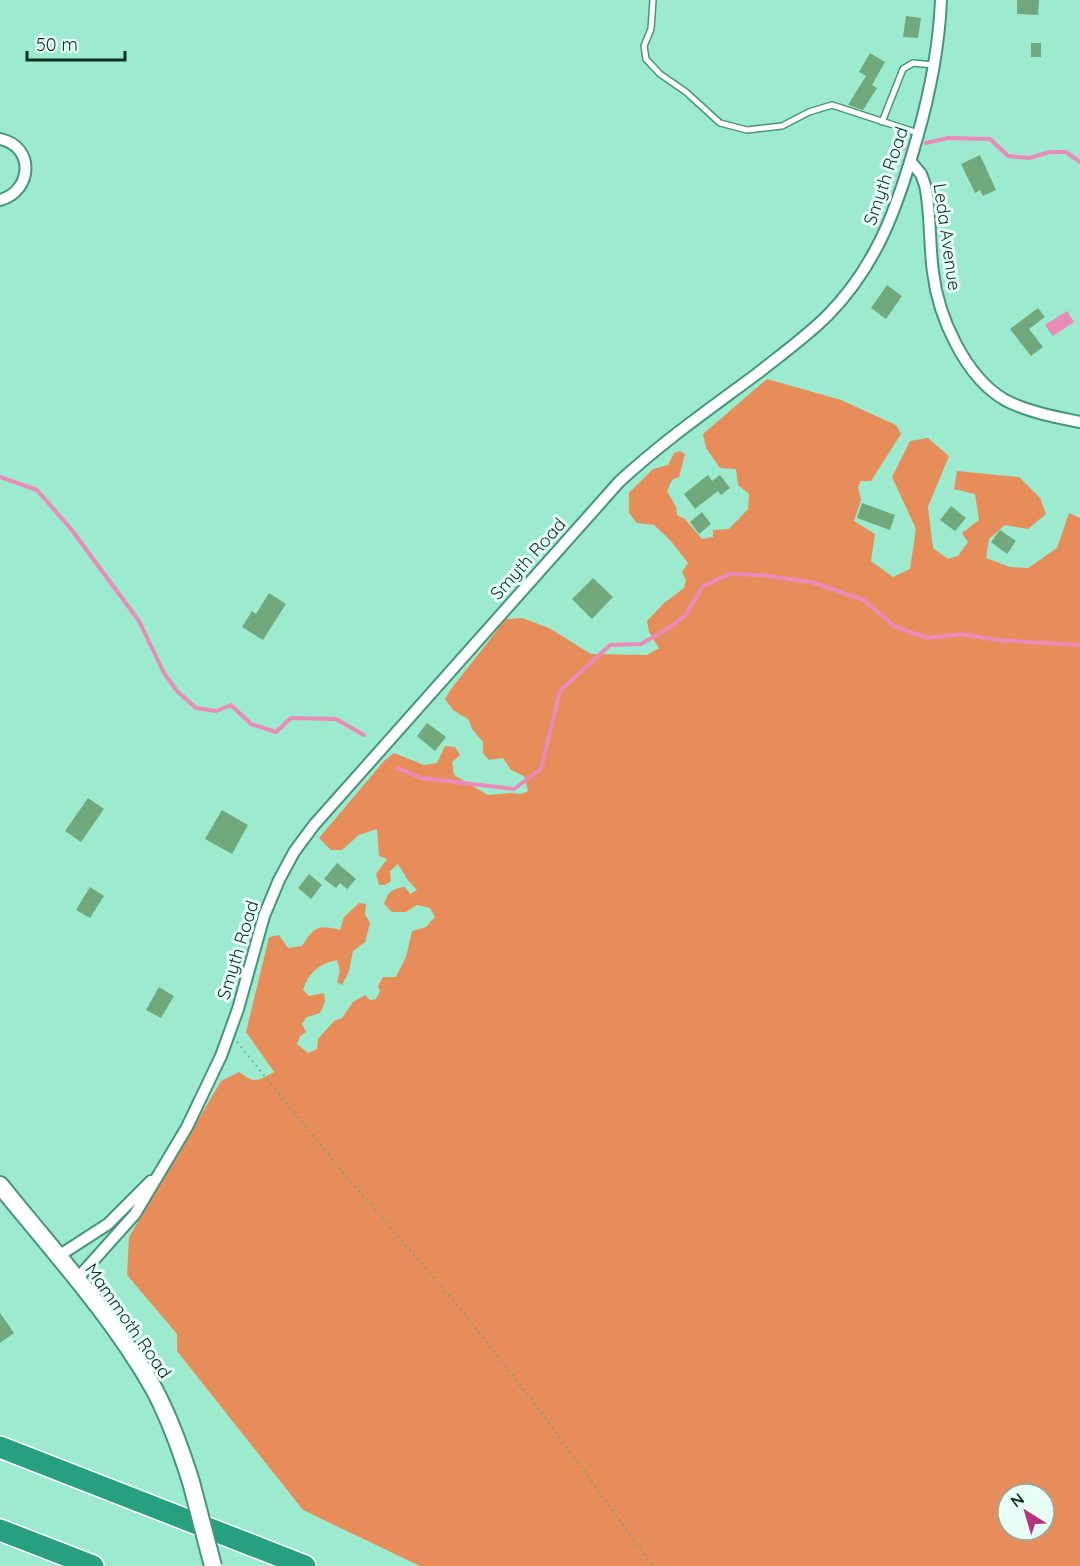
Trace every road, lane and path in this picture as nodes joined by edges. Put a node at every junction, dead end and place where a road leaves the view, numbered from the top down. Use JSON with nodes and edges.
{"nodes":[{"id":1,"x":653,"y":0,"type":"edge"},
{"id":2,"x":941,"y":0,"type":"edge"},
{"id":3,"x":934,"y":65,"type":"junction"},
{"id":4,"x":882,"y":122,"type":"junction"},
{"id":5,"x":918,"y":134,"type":"junction"},
{"id":6,"x":0,"y":139,"type":"edge"},
{"id":7,"x":911,"y":162,"type":"junction"},
{"id":8,"x":0,"y":200,"type":"edge"},
{"id":9,"x":1080,"y":422,"type":"edge"},
{"id":10,"x":230,"y":1033,"type":"junction"},
{"id":11,"x":158,"y":1174,"type":"junction"},
{"id":12,"x":0,"y":1185,"type":"edge"},
{"id":13,"x":57,"y":1257,"type":"junction"},
{"id":14,"x":76,"y":1280,"type":"junction"},
{"id":15,"x":0,"y":1447,"type":"edge"},
{"id":16,"x":0,"y":1530,"type":"edge"},
{"id":17,"x":93,"y":1566,"type":"edge"},
{"id":18,"x":213,"y":1566,"type":"edge"},
{"id":19,"x":305,"y":1566,"type":"edge"},
{"id":20,"x":653,"y":1566,"type":"edge"}],
"edges":[{"from":1,"to":4,"type":"lane"},
{"from":2,"to":3,"type":"street","name":"Smyth Road"},
{"from":3,"to":4,"type":"lane"},
{"from":3,"to":5,"type":"street","name":"Smyth Road"},
{"from":4,"to":5,"type":"lane"},
{"from":5,"to":7,"type":"street","name":"Smyth Road"},
{"from":6,"to":8,"type":"street"},
{"from":7,"to":9,"type":"street","name":"Leda Avenue"},
{"from":7,"to":10,"type":"street","name":"Smyth Road"},
{"from":10,"to":11,"type":"street","name":"Smyth Road"},
{"from":10,"to":20,"type":"path"},
{"from":11,"to":13,"type":"street","name":"Smyth Road"},
{"from":11,"to":14,"type":"street","name":"Smyth Road"},
{"from":12,"to":13,"type":"main road","name":"Mammoth Road"},
{"from":13,"to":14,"type":"main road","name":"Mammoth Road"},
{"from":14,"to":18,"type":"main road","name":"Mammoth Road","bridge":true},
{"from":15,"to":19,"type":"highway"},
{"from":16,"to":17,"type":"highway"}]}
